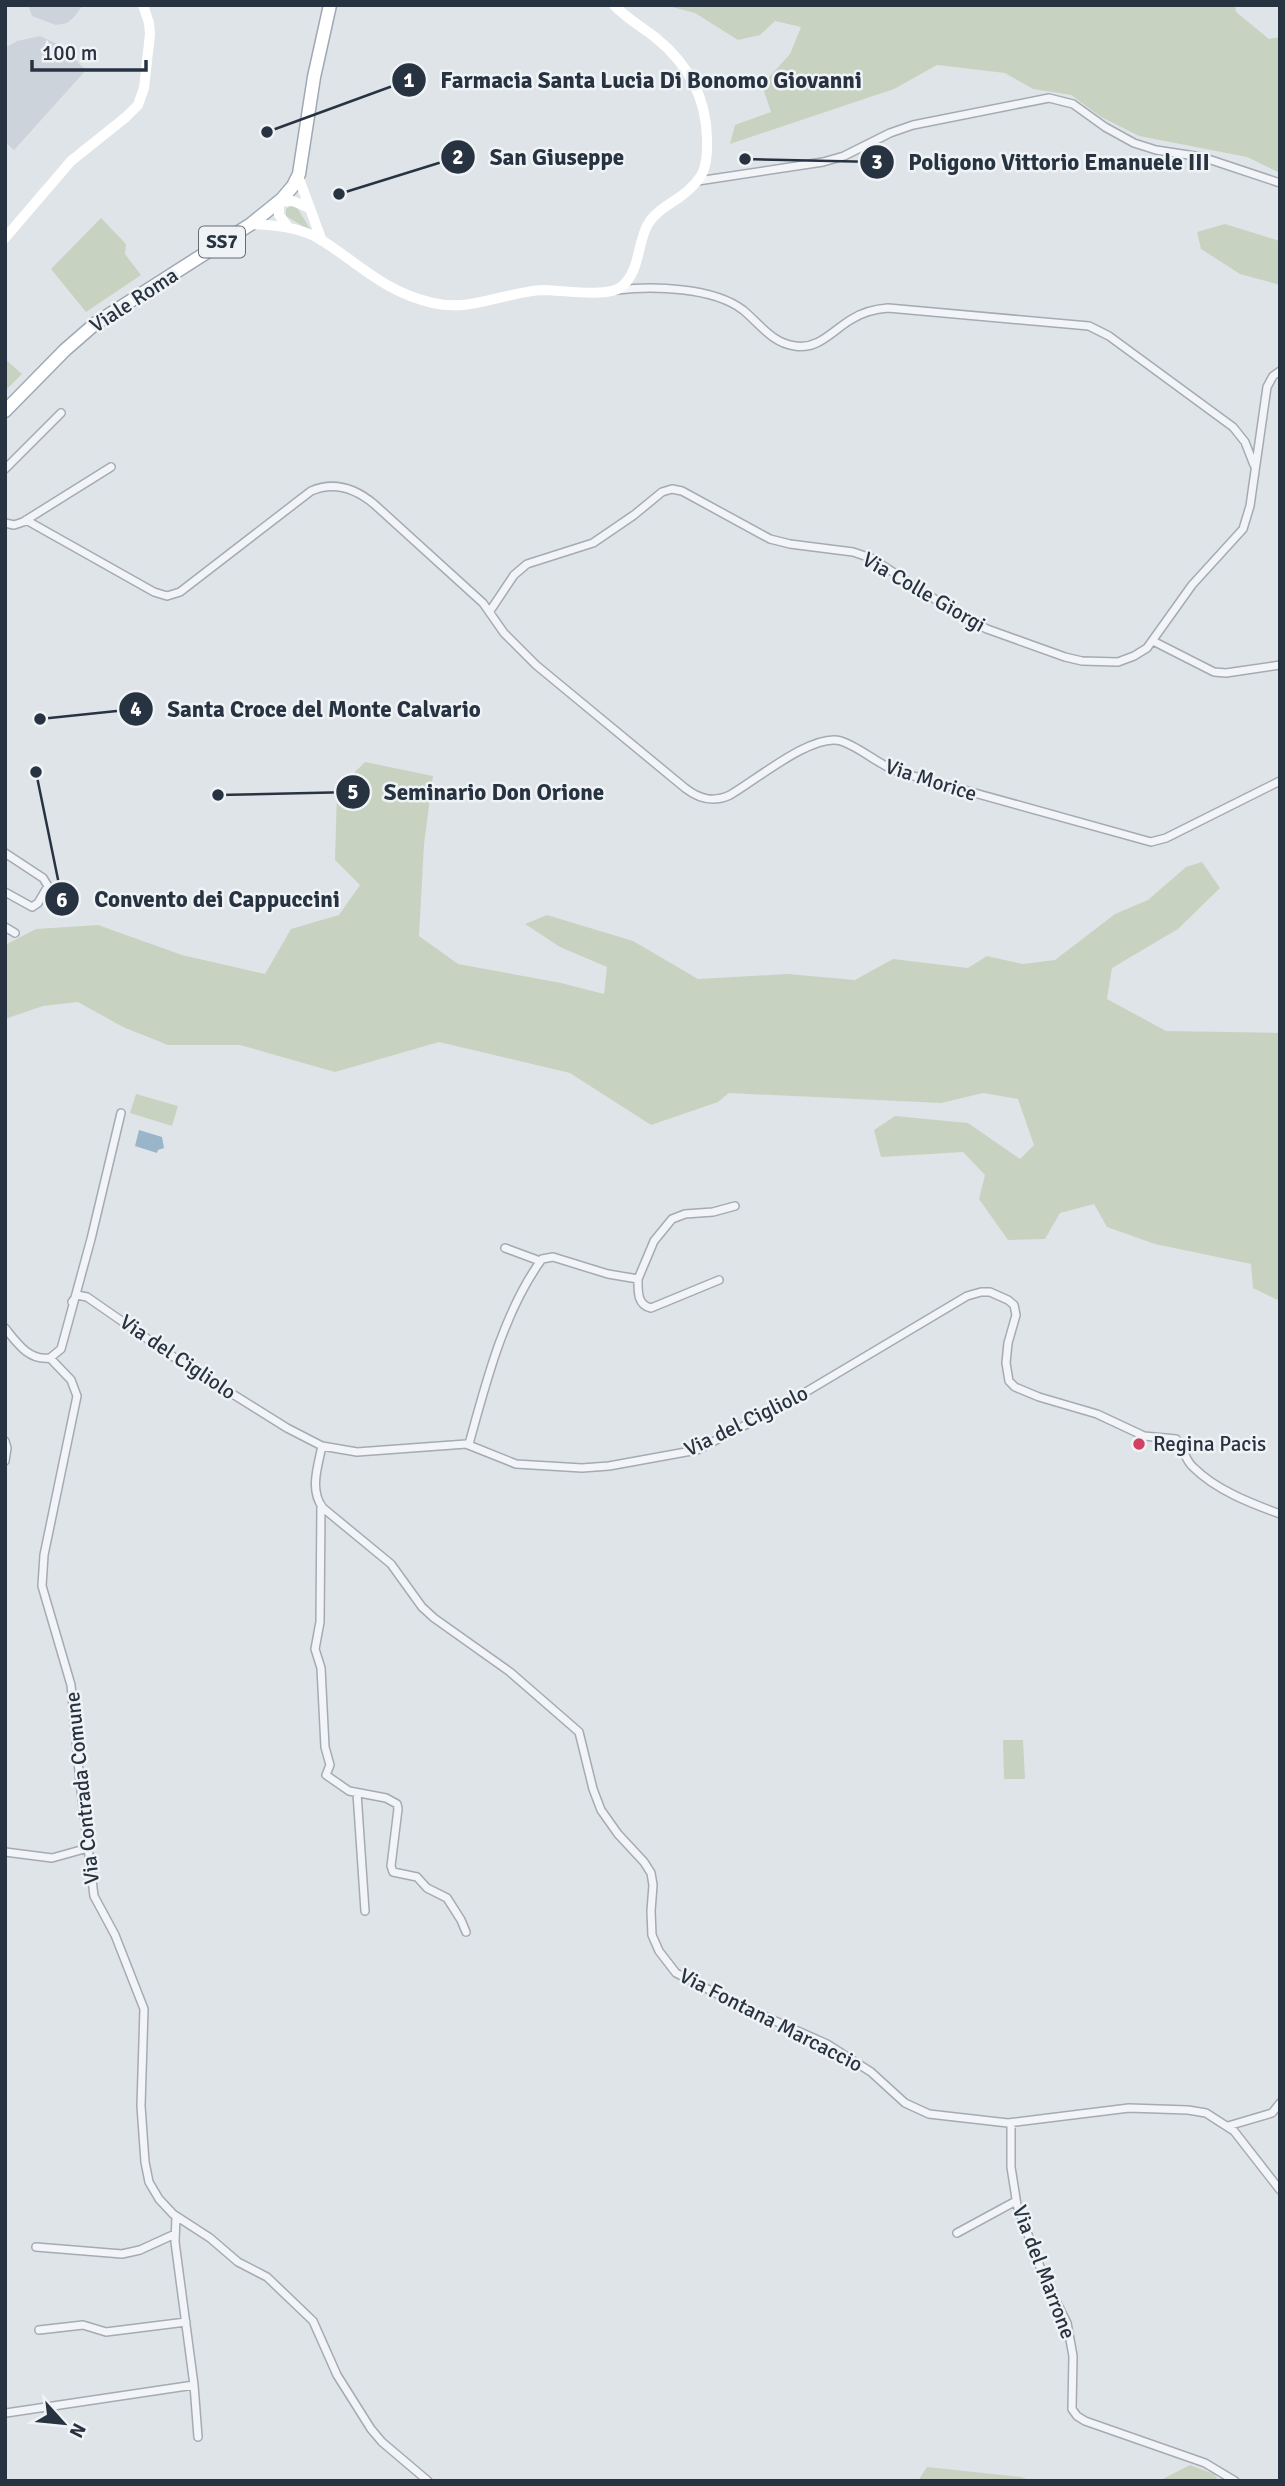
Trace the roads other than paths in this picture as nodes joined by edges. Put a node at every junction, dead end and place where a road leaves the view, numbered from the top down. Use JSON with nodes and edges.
{"nodes":[{"id":1,"x":143,"y":5,"type":"edge"},
{"id":2,"x":330,"y":5,"type":"edge"},
{"id":3,"x":614,"y":5,"type":"edge"},
{"id":4,"x":298,"y":176,"type":"junction"},
{"id":5,"x":697,"y":182,"type":"junction"},
{"id":6,"x":1280,"y":183,"type":"edge"},
{"id":7,"x":279,"y":202,"type":"junction"},
{"id":8,"x":309,"y":208,"type":"junction"},
{"id":9,"x":251,"y":224,"type":"junction"},
{"id":10,"x":288,"y":227,"type":"junction"},
{"id":11,"x":5,"y":238,"type":"edge"},
{"id":12,"x":322,"y":240,"type":"junction"},
{"id":13,"x":612,"y":291,"type":"junction"},
{"id":14,"x":1280,"y":371,"type":"edge"},
{"id":15,"x":5,"y":411,"type":"edge"},
{"id":16,"x":61,"y":413,"type":"dead end"},
{"id":17,"x":111,"y":467,"type":"dead end"},
{"id":18,"x":1255,"y":469,"type":"junction"},
{"id":19,"x":5,"y":470,"type":"edge"},
{"id":20,"x":26,"y":520,"type":"junction"},
{"id":21,"x":5,"y":523,"type":"edge"},
{"id":22,"x":490,"y":611,"type":"junction"},
{"id":23,"x":1153,"y":641,"type":"junction"},
{"id":24,"x":1280,"y":665,"type":"edge"},
{"id":25,"x":1280,"y":781,"type":"edge"},
{"id":26,"x":5,"y":853,"type":"edge"},
{"id":27,"x":5,"y":892,"type":"edge"},
{"id":28,"x":5,"y":927,"type":"edge"},
{"id":29,"x":15,"y":933,"type":"dead end"},
{"id":30,"x":121,"y":1113,"type":"dead end"},
{"id":31,"x":735,"y":1206,"type":"dead end"},
{"id":32,"x":505,"y":1248,"type":"dead end"},
{"id":33,"x":540,"y":1261,"type":"junction"},
{"id":34,"x":638,"y":1279,"type":"junction"},
{"id":35,"x":719,"y":1280,"type":"dead end"},
{"id":36,"x":72,"y":1303,"type":"junction"},
{"id":37,"x":5,"y":1328,"type":"edge"},
{"id":38,"x":50,"y":1358,"type":"junction"},
{"id":39,"x":5,"y":1441,"type":"edge"},
{"id":40,"x":469,"y":1444,"type":"junction"},
{"id":41,"x":322,"y":1446,"type":"junction"},
{"id":42,"x":5,"y":1461,"type":"edge"},
{"id":43,"x":321,"y":1505,"type":"junction"},
{"id":44,"x":1280,"y":1514,"type":"edge"},
{"id":45,"x":357,"y":1793,"type":"junction"},
{"id":46,"x":88,"y":1848,"type":"junction"},
{"id":47,"x":5,"y":1852,"type":"edge"},
{"id":48,"x":365,"y":1911,"type":"dead end"},
{"id":49,"x":466,"y":1932,"type":"dead end"},
{"id":50,"x":1280,"y":2103,"type":"edge"},
{"id":51,"x":1011,"y":2123,"type":"junction"},
{"id":52,"x":1228,"y":2126,"type":"junction"},
{"id":53,"x":1280,"y":2190,"type":"edge"},
{"id":54,"x":1016,"y":2201,"type":"junction"},
{"id":55,"x":176,"y":2217,"type":"junction"},
{"id":56,"x":957,"y":2233,"type":"dead end"},
{"id":57,"x":175,"y":2234,"type":"junction"},
{"id":58,"x":36,"y":2247,"type":"dead end"},
{"id":59,"x":186,"y":2322,"type":"junction"},
{"id":60,"x":39,"y":2330,"type":"dead end"},
{"id":61,"x":194,"y":2385,"type":"junction"},
{"id":62,"x":6,"y":2413,"type":"edge"},
{"id":63,"x":198,"y":2437,"type":"dead end"},
{"id":64,"x":428,"y":2481,"type":"edge"},
{"id":65,"x":1235,"y":2481,"type":"edge"}],
"edges":[{"from":1,"to":11,"type":"main road"},
{"from":2,"to":4,"type":"main road","name":"Viale Roma","number":"SS7"},
{"from":3,"to":5,"type":"main road"},
{"from":4,"to":7,"type":"main road","name":"Viale Roma","number":"SS7"},
{"from":4,"to":8,"type":"main road"},
{"from":5,"to":6,"type":"street"},
{"from":5,"to":13,"type":"main road"},
{"from":7,"to":8,"type":"main road"},
{"from":7,"to":9,"type":"main road","name":"Viale Roma","number":"SS7"},
{"from":7,"to":10,"type":"main road"},
{"from":8,"to":12,"type":"main road"},
{"from":9,"to":10,"type":"main road"},
{"from":9,"to":15,"type":"main road","name":"Viale Roma","number":"SS7"},
{"from":10,"to":12,"type":"main road"},
{"from":12,"to":13,"type":"main road"},
{"from":13,"to":18,"type":"street"},
{"from":14,"to":18,"type":"street","name":"Via Colle Giorgi"},
{"from":16,"to":19,"type":"street"},
{"from":17,"to":20,"type":"street"},
{"from":18,"to":23,"type":"street","name":"Via Colle Giorgi"},
{"from":20,"to":21,"type":"street"},
{"from":20,"to":22,"type":"street"},
{"from":22,"to":23,"type":"street","name":"Via Colle Giorgi"},
{"from":22,"to":25,"type":"street","name":"Via Morice"},
{"from":23,"to":24,"type":"street"},
{"from":26,"to":27,"type":"street"},
{"from":28,"to":29,"type":"street"},
{"from":30,"to":36,"type":"street"},
{"from":31,"to":34,"type":"street"},
{"from":32,"to":33,"type":"street"},
{"from":33,"to":34,"type":"street"},
{"from":33,"to":40,"type":"street"},
{"from":34,"to":35,"type":"street"},
{"from":36,"to":38,"type":"street"},
{"from":36,"to":41,"type":"street","name":"Via del Cigliolo"},
{"from":37,"to":38,"type":"street"},
{"from":38,"to":46,"type":"street","name":"Via Contrada Comune"},
{"from":39,"to":42,"type":"street"},
{"from":40,"to":41,"type":"street","name":"Via del Cigliolo"},
{"from":40,"to":44,"type":"street","name":"Via del Cigliolo"},
{"from":41,"to":43,"type":"street"},
{"from":43,"to":45,"type":"street"},
{"from":43,"to":51,"type":"street","name":"Via Fontana Marcaccio"},
{"from":45,"to":48,"type":"street"},
{"from":45,"to":49,"type":"street"},
{"from":46,"to":47,"type":"street"},
{"from":46,"to":55,"type":"street","name":"Via Contrada Comune"},
{"from":50,"to":52,"type":"street"},
{"from":51,"to":52,"type":"street","name":"Via Fontana Marcaccio"},
{"from":51,"to":54,"type":"street","name":"Via del Marrone"},
{"from":52,"to":53,"type":"street","name":"Via Fontana Marcaccio"},
{"from":54,"to":56,"type":"street"},
{"from":54,"to":65,"type":"street","name":"Via del Marrone"},
{"from":55,"to":57,"type":"street"},
{"from":55,"to":64,"type":"street","name":"Via Contrada Comune"},
{"from":57,"to":58,"type":"street"},
{"from":57,"to":59,"type":"street"},
{"from":59,"to":60,"type":"street"},
{"from":59,"to":61,"type":"street"},
{"from":61,"to":62,"type":"street"},
{"from":61,"to":63,"type":"street"}]}
